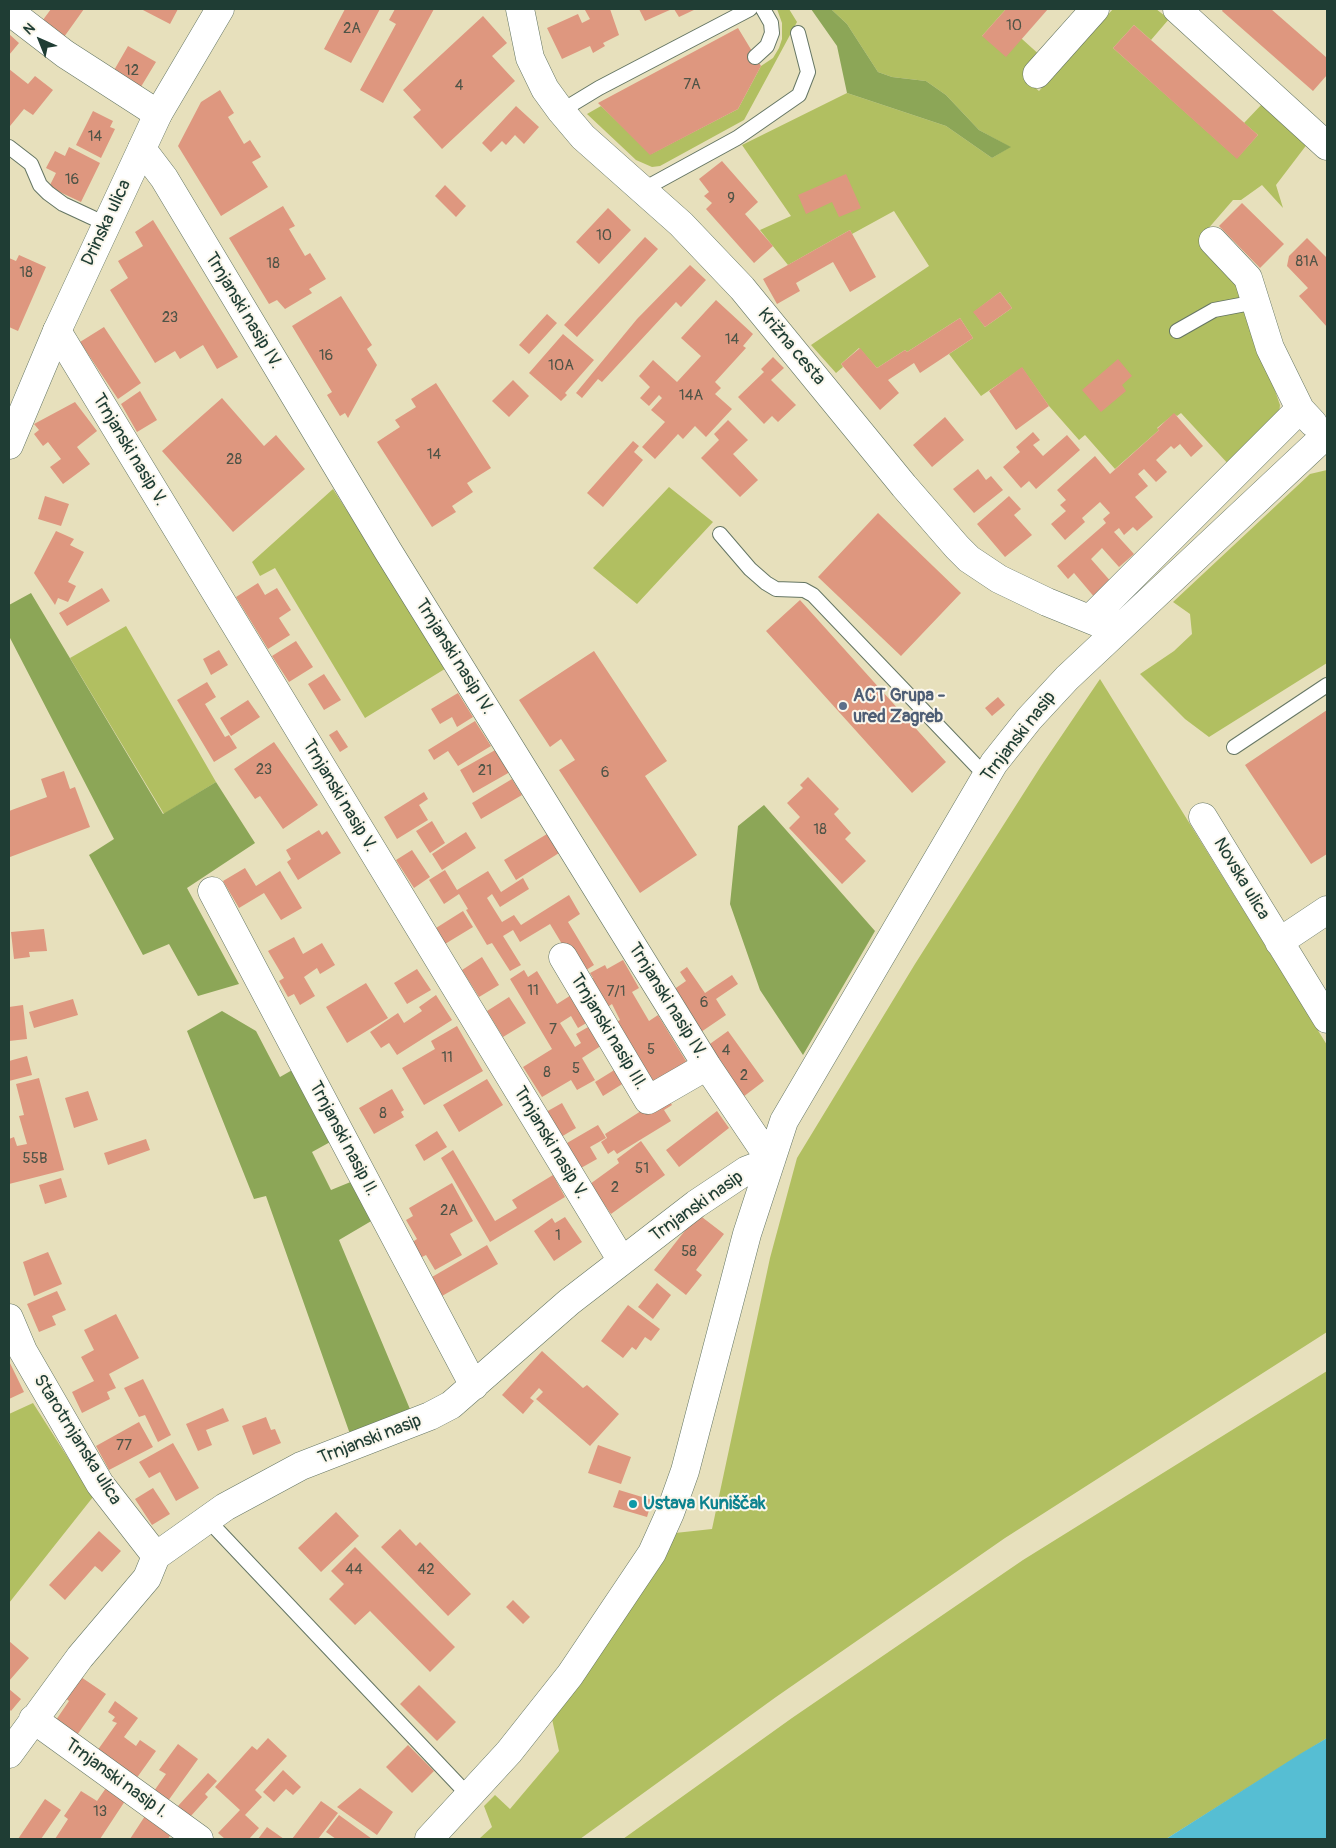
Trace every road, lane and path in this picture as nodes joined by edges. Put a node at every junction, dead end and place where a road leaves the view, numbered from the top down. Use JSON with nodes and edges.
{"nodes":[{"id":1,"x":220,"y":9,"type":"edge"},
{"id":2,"x":520,"y":9,"type":"edge"},
{"id":3,"x":750,"y":9,"type":"edge"},
{"id":4,"x":763,"y":9,"type":"edge"},
{"id":5,"x":1095,"y":9,"type":"edge"},
{"id":6,"x":1177,"y":9,"type":"edge"},
{"id":7,"x":9,"y":11,"type":"edge"},
{"id":8,"x":798,"y":33,"type":"dead end"},
{"id":9,"x":755,"y":56,"type":"dead end"},
{"id":10,"x":1037,"y":74,"type":"dead end"},
{"id":11,"x":561,"y":111,"type":"junction"},
{"id":12,"x":158,"y":114,"type":"junction"},
{"id":13,"x":1323,"y":133,"type":"edge"},
{"id":14,"x":9,"y":147,"type":"edge"},
{"id":15,"x":142,"y":149,"type":"junction"},
{"id":16,"x":642,"y":190,"type":"junction"},
{"id":17,"x":106,"y":224,"type":"junction"},
{"id":18,"x":1213,"y":240,"type":"dead end"},
{"id":19,"x":1256,"y":302,"type":"junction"},
{"id":20,"x":1177,"y":330,"type":"dead end"},
{"id":21,"x":57,"y":331,"type":"junction"},
{"id":22,"x":1300,"y":410,"type":"junction"},
{"id":23,"x":1327,"y":434,"type":"edge"},
{"id":24,"x":9,"y":445,"type":"edge"},
{"id":25,"x":720,"y":534,"type":"dead end"},
{"id":26,"x":1090,"y":620,"type":"junction"},
{"id":27,"x":1116,"y":630,"type":"junction"},
{"id":28,"x":1327,"y":685,"type":"edge"},
{"id":29,"x":1234,"y":747,"type":"dead end"},
{"id":30,"x":986,"y":776,"type":"junction"},
{"id":31,"x":1203,"y":817,"type":"dead end"},
{"id":32,"x":212,"y":891,"type":"dead end"},
{"id":33,"x":1327,"y":910,"type":"edge"},
{"id":34,"x":1279,"y":942,"type":"junction"},
{"id":35,"x":563,"y":957,"type":"dead end"},
{"id":36,"x":1327,"y":1019,"type":"edge"},
{"id":37,"x":707,"y":1066,"type":"junction"},
{"id":38,"x":771,"y":1161,"type":"junction"},
{"id":39,"x":622,"y":1261,"type":"junction"},
{"id":40,"x":9,"y":1318,"type":"edge"},
{"id":41,"x":474,"y":1386,"type":"junction"},
{"id":42,"x":207,"y":1519,"type":"junction"},
{"id":43,"x":156,"y":1556,"type":"junction"},
{"id":44,"x":33,"y":1719,"type":"junction"},
{"id":45,"x":9,"y":1754,"type":"edge"},
{"id":46,"x":470,"y":1797,"type":"junction"},
{"id":47,"x":200,"y":1839,"type":"edge"},
{"id":48,"x":429,"y":1839,"type":"edge"}],
"edges":[{"from":1,"to":12,"type":"street","name":"Drinska ulica"},
{"from":2,"to":11,"type":"street","name":"Križna cesta"},
{"from":3,"to":11,"type":"lane"},
{"from":4,"to":9,"type":"lane"},
{"from":5,"to":10,"type":"street"},
{"from":6,"to":13,"type":"street"},
{"from":7,"to":12,"type":"street"},
{"from":8,"to":16,"type":"lane"},
{"from":11,"to":16,"type":"street","name":"Križna cesta"},
{"from":12,"to":15,"type":"street","name":"Drinska ulica"},
{"from":14,"to":17,"type":"lane"},
{"from":15,"to":17,"type":"street","name":"Drinska ulica"},
{"from":15,"to":37,"type":"street","name":"Trnjanski nasip IV."},
{"from":16,"to":26,"type":"street","name":"Križna cesta"},
{"from":17,"to":21,"type":"street","name":"Drinska ulica"},
{"from":18,"to":19,"type":"street","name":"Trnjanski nasip"},
{"from":19,"to":20,"type":"lane"},
{"from":19,"to":22,"type":"street","name":"Trnjanski nasip"},
{"from":21,"to":24,"type":"street","name":"Drinska ulica"},
{"from":21,"to":39,"type":"street","name":"Trnjanski nasip V."},
{"from":22,"to":23,"type":"street","name":"Trnjanski nasip"},
{"from":22,"to":26,"type":"street"},
{"from":23,"to":27,"type":"street","name":"Trnjanski nasip"},
{"from":25,"to":30,"type":"lane"},
{"from":26,"to":27,"type":"street","name":"Križna cesta"},
{"from":27,"to":30,"type":"street","name":"Trnjanski nasip"},
{"from":28,"to":29,"type":"lane"},
{"from":30,"to":38,"type":"street","name":"Trnjanski nasip"},
{"from":31,"to":34,"type":"street","name":"Novska ulica"},
{"from":32,"to":41,"type":"street","name":"Trnjanski nasip II."},
{"from":33,"to":34,"type":"street"},
{"from":34,"to":36,"type":"street","name":"Novska ulica"},
{"from":35,"to":37,"type":"street","name":"Trnjanski nasip III."},
{"from":37,"to":38,"type":"street","name":"Trnjanski nasip IV."},
{"from":38,"to":39,"type":"street","name":"Trnjanski nasip"},
{"from":38,"to":46,"type":"street","name":"Trnjanski nasip"},
{"from":39,"to":41,"type":"street","name":"Trnjanski nasip"},
{"from":40,"to":43,"type":"street","name":"Starotrnjanska ulica"},
{"from":41,"to":42,"type":"street","name":"Trnjanski nasip"},
{"from":42,"to":43,"type":"street","name":"Trnjanski nasip"},
{"from":42,"to":46,"type":"lane"},
{"from":43,"to":44,"type":"street"},
{"from":44,"to":45,"type":"street"},
{"from":44,"to":47,"type":"street","name":"Trnjanski nasip I."},
{"from":46,"to":48,"type":"street","name":"Trnjanski nasip"}]}
